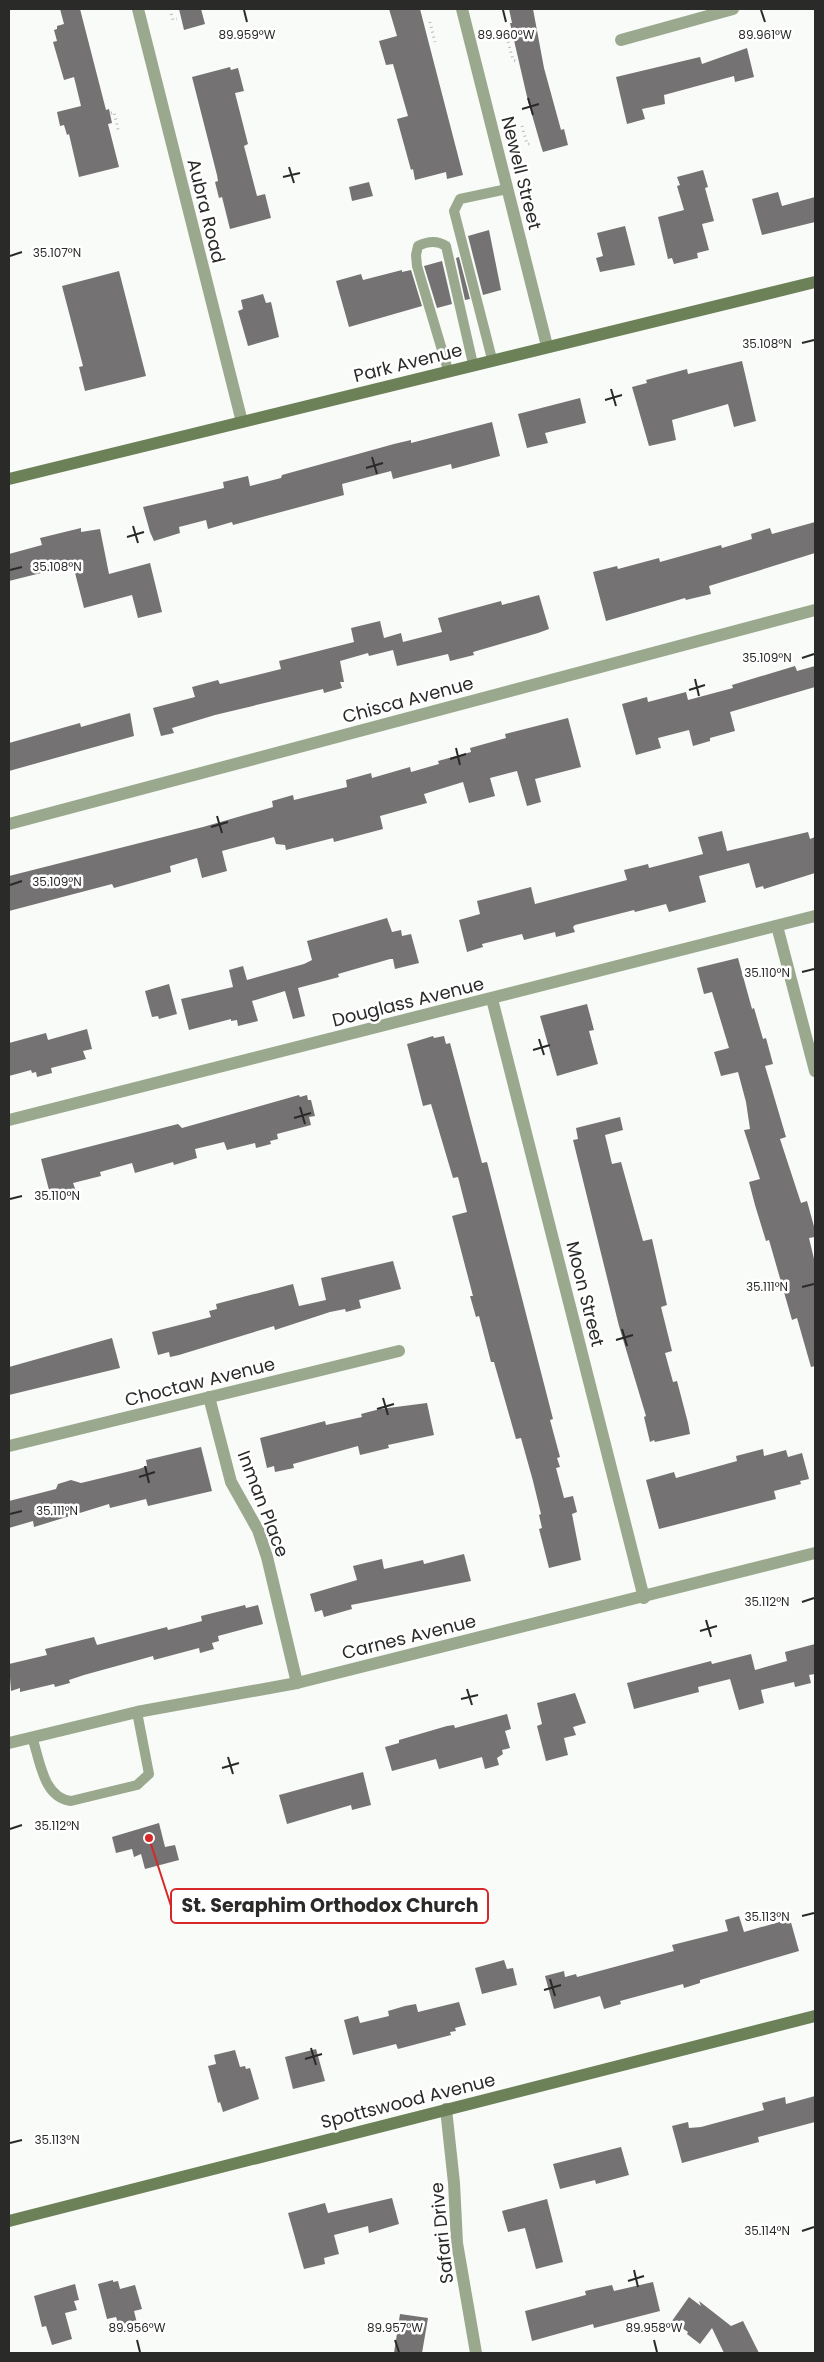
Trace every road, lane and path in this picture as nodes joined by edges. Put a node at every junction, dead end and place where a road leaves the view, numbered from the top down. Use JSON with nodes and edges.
{"nodes":[{"id":1,"x":138,"y":9,"type":"edge"},
{"id":2,"x":170,"y":9,"type":"edge"},
{"id":3,"x":462,"y":9,"type":"edge"},
{"id":4,"x":733,"y":9,"type":"edge"},
{"id":5,"x":177,"y":19,"type":"dead end"},
{"id":6,"x":430,"y":22,"type":"dead end"},
{"id":7,"x":622,"y":40,"type":"dead end"},
{"id":8,"x":435,"y":42,"type":"dead end"},
{"id":9,"x":508,"y":42,"type":"dead end"},
{"id":10,"x":516,"y":61,"type":"dead end"},
{"id":11,"x":110,"y":112,"type":"dead end"},
{"id":12,"x":522,"y":126,"type":"dead end"},
{"id":13,"x":118,"y":130,"type":"dead end"},
{"id":14,"x":532,"y":144,"type":"dead end"},
{"id":15,"x":507,"y":189,"type":"junction"},
{"id":16,"x":815,"y":282,"type":"edge"},
{"id":17,"x":547,"y":346,"type":"junction"},
{"id":18,"x":492,"y":359,"type":"junction"},
{"id":19,"x":473,"y":364,"type":"junction"},
{"id":20,"x":448,"y":370,"type":"junction"},
{"id":21,"x":242,"y":422,"type":"junction"},
{"id":22,"x":9,"y":478,"type":"edge"},
{"id":23,"x":815,"y":610,"type":"edge"},
{"id":24,"x":9,"y":824,"type":"edge"},
{"id":25,"x":815,"y":916,"type":"edge"},
{"id":26,"x":777,"y":926,"type":"junction"},
{"id":27,"x":492,"y":999,"type":"junction"},
{"id":28,"x":815,"y":1071,"type":"edge"},
{"id":29,"x":9,"y":1120,"type":"edge"},
{"id":30,"x":399,"y":1351,"type":"dead end"},
{"id":31,"x":209,"y":1398,"type":"junction"},
{"id":32,"x":9,"y":1446,"type":"edge"},
{"id":33,"x":815,"y":1553,"type":"edge"},
{"id":34,"x":644,"y":1598,"type":"junction"},
{"id":35,"x":297,"y":1682,"type":"junction"},
{"id":36,"x":137,"y":1712,"type":"junction"},
{"id":37,"x":32,"y":1737,"type":"junction"},
{"id":38,"x":9,"y":1743,"type":"edge"},
{"id":39,"x":815,"y":2016,"type":"edge"},
{"id":40,"x":446,"y":2109,"type":"junction"},
{"id":41,"x":9,"y":2221,"type":"edge"},
{"id":42,"x":476,"y":2353,"type":"edge"}],
"edges":[{"from":1,"to":21,"type":"street","name":"Aubra Road"},
{"from":2,"to":5,"type":"path"},
{"from":3,"to":15,"type":"street","name":"Newell Street"},
{"from":4,"to":7,"type":"street"},
{"from":6,"to":8,"type":"path"},
{"from":9,"to":10,"type":"path"},
{"from":11,"to":13,"type":"path"},
{"from":12,"to":14,"type":"path"},
{"from":15,"to":17,"type":"street","name":"Newell Street"},
{"from":15,"to":18,"type":"lane"},
{"from":16,"to":17,"type":"main road","name":"Park Avenue"},
{"from":17,"to":18,"type":"main road","name":"Park Avenue"},
{"from":18,"to":19,"type":"main road","name":"Park Avenue"},
{"from":19,"to":20,"type":"main road","name":"Park Avenue"},
{"from":19,"to":20,"type":"lane"},
{"from":20,"to":21,"type":"main road","name":"Park Avenue"},
{"from":21,"to":22,"type":"main road","name":"Park Avenue"},
{"from":23,"to":24,"type":"street","name":"Chisca Avenue"},
{"from":25,"to":26,"type":"street","name":"Douglass Avenue"},
{"from":26,"to":27,"type":"street","name":"Douglass Avenue"},
{"from":26,"to":28,"type":"street"},
{"from":27,"to":29,"type":"street","name":"Douglass Avenue"},
{"from":27,"to":34,"type":"street","name":"Moon Street"},
{"from":30,"to":31,"type":"street","name":"Choctaw Avenue"},
{"from":31,"to":32,"type":"street","name":"Choctaw Avenue"},
{"from":31,"to":35,"type":"street","name":"Inman Place"},
{"from":33,"to":34,"type":"street","name":"Carnes Avenue"},
{"from":34,"to":35,"type":"street","name":"Carnes Avenue"},
{"from":35,"to":36,"type":"street","name":"Carnes Avenue"},
{"from":36,"to":37,"type":"street","name":"Carnes Avenue"},
{"from":36,"to":37,"type":"lane"},
{"from":37,"to":38,"type":"street","name":"Carnes Avenue"},
{"from":39,"to":40,"type":"main road","name":"Spottswood Avenue"},
{"from":40,"to":41,"type":"main road","name":"Spottswood Avenue"},
{"from":40,"to":42,"type":"street","name":"Safari Drive"}]}
